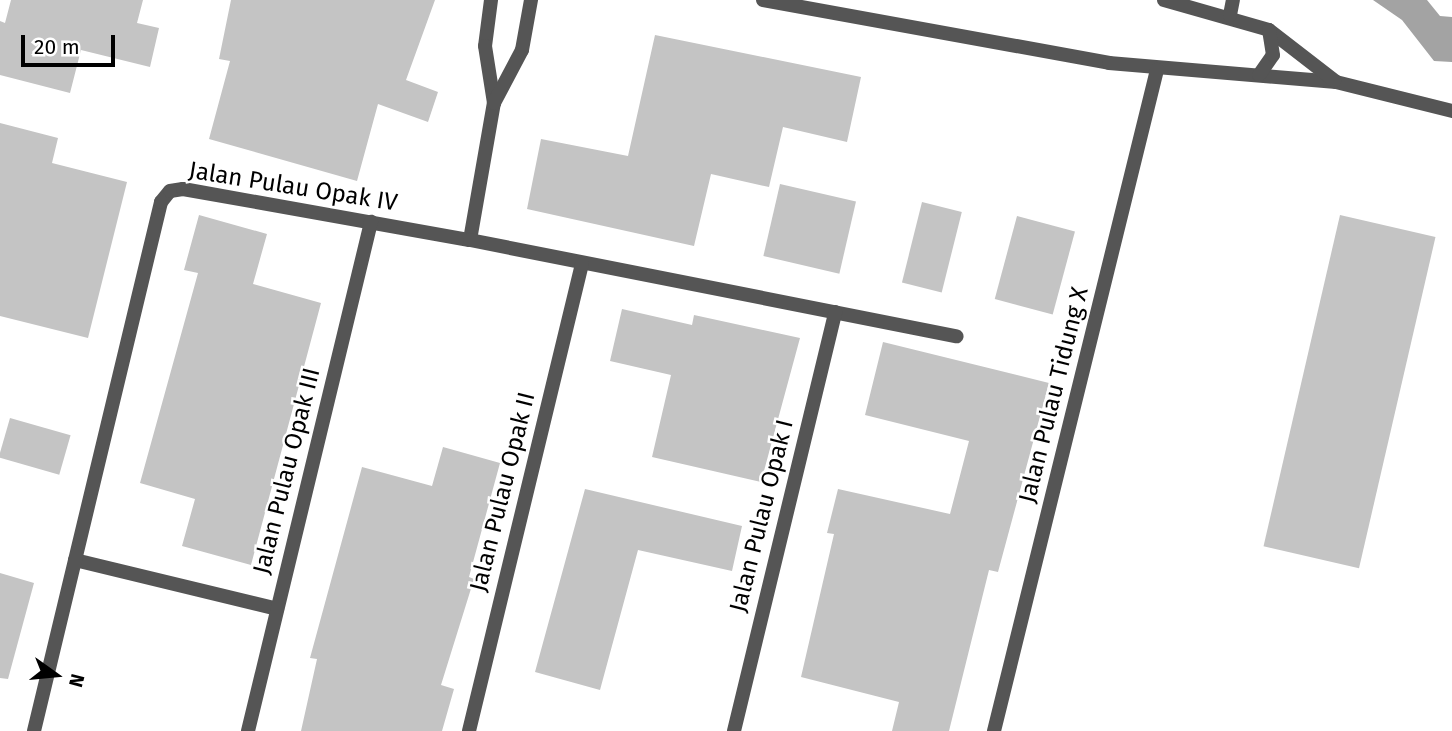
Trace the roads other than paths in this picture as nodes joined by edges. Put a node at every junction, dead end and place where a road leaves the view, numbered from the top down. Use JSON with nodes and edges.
{"nodes":[{"id":1,"x":491,"y":0,"type":"edge"},
{"id":2,"x":531,"y":0,"type":"edge"},
{"id":3,"x":763,"y":0,"type":"edge"},
{"id":4,"x":1164,"y":0,"type":"edge"},
{"id":5,"x":1233,"y":0,"type":"edge"},
{"id":6,"x":1230,"y":15,"type":"junction"},
{"id":7,"x":1269,"y":30,"type":"junction"},
{"id":8,"x":1157,"y":70,"type":"junction"},
{"id":9,"x":1259,"y":75,"type":"junction"},
{"id":10,"x":1336,"y":82,"type":"junction"},
{"id":11,"x":494,"y":103,"type":"junction"},
{"id":12,"x":1452,"y":111,"type":"edge"},
{"id":13,"x":371,"y":222,"type":"junction"},
{"id":14,"x":470,"y":240,"type":"junction"},
{"id":15,"x":582,"y":264,"type":"junction"},
{"id":16,"x":835,"y":312,"type":"junction"},
{"id":17,"x":957,"y":336,"type":"dead end"},
{"id":18,"x":75,"y":560,"type":"junction"},
{"id":19,"x":277,"y":609,"type":"junction"},
{"id":20,"x":34,"y":731,"type":"edge"},
{"id":21,"x":248,"y":731,"type":"edge"},
{"id":22,"x":469,"y":731,"type":"edge"},
{"id":23,"x":734,"y":731,"type":"edge"},
{"id":24,"x":994,"y":731,"type":"edge"}],
"edges":[{"from":1,"to":11,"type":"street"},
{"from":2,"to":11,"type":"street"},
{"from":3,"to":8,"type":"street"},
{"from":4,"to":6,"type":"street"},
{"from":5,"to":6,"type":"street"},
{"from":6,"to":7,"type":"street"},
{"from":7,"to":9,"type":"street"},
{"from":7,"to":10,"type":"street"},
{"from":8,"to":9,"type":"street"},
{"from":8,"to":24,"type":"street","name":"Jalan Pulau Tidung X"},
{"from":9,"to":10,"type":"street"},
{"from":10,"to":12,"type":"street"},
{"from":11,"to":14,"type":"street"},
{"from":13,"to":14,"type":"street","name":"Jalan Pulau Opak IV"},
{"from":13,"to":18,"type":"street","name":"Jalan Pulau Opak IV"},
{"from":13,"to":19,"type":"street","name":"Jalan Pulau Opak III"},
{"from":14,"to":15,"type":"street","name":"Jalan Pulau Opak IV"},
{"from":15,"to":16,"type":"street","name":"Jalan Pulau Opak IV"},
{"from":15,"to":22,"type":"street","name":"Jalan Pulau Opak II"},
{"from":16,"to":17,"type":"street","name":"Jalan Pulau Opak IV"},
{"from":16,"to":23,"type":"street","name":"Jalan Pulau Opak I"},
{"from":18,"to":19,"type":"street"},
{"from":18,"to":20,"type":"street","name":"Jalan Pulau Opak IV"},
{"from":19,"to":21,"type":"street","name":"Jalan Pulau Opak III"}]}
